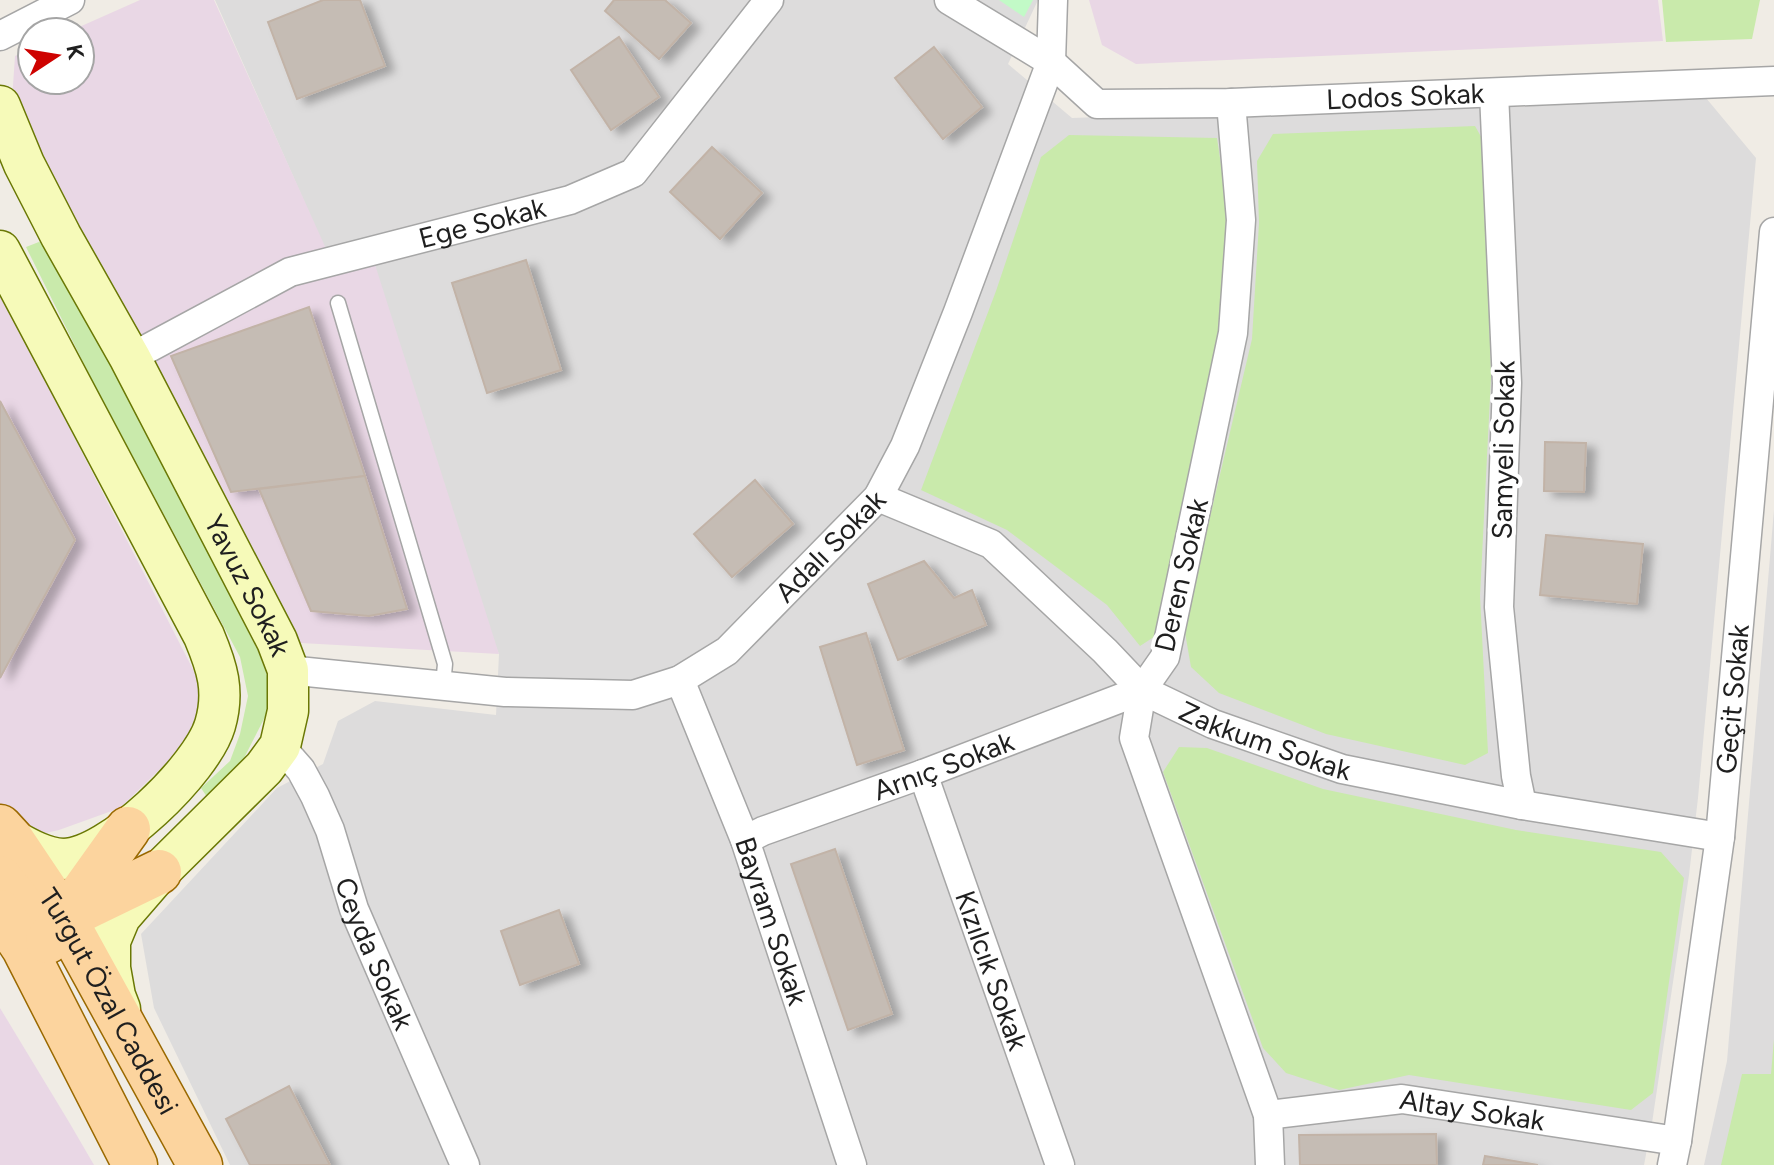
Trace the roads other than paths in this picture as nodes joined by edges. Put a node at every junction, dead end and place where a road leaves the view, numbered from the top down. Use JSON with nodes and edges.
{"nodes":[{"id":1,"x":70,"y":0,"type":"edge"},
{"id":2,"x":769,"y":0,"type":"edge"},
{"id":3,"x":949,"y":0,"type":"edge"},
{"id":4,"x":1053,"y":0,"type":"edge"},
{"id":5,"x":0,"y":36,"type":"edge"},
{"id":6,"x":1051,"y":62,"type":"junction"},
{"id":7,"x":1774,"y":81,"type":"edge"},
{"id":8,"x":1494,"y":93,"type":"junction"},
{"id":9,"x":1231,"y":103,"type":"junction"},
{"id":10,"x":0,"y":106,"type":"edge"},
{"id":11,"x":1774,"y":232,"type":"edge"},
{"id":12,"x":0,"y":251,"type":"edge"},
{"id":13,"x":338,"y":303,"type":"dead end"},
{"id":14,"x":130,"y":358,"type":"junction"},
{"id":15,"x":878,"y":497,"type":"junction"},
{"id":16,"x":288,"y":670,"type":"junction"},
{"id":17,"x":680,"y":680,"type":"junction"},
{"id":18,"x":443,"y":685,"type":"junction"},
{"id":19,"x":1142,"y":690,"type":"junction"},
{"id":20,"x":280,"y":746,"type":"junction"},
{"id":21,"x":923,"y":774,"type":"junction"},
{"id":22,"x":1522,"y":805,"type":"junction"},
{"id":23,"x":128,"y":829,"type":"junction"},
{"id":24,"x":1720,"y":837,"type":"junction"},
{"id":25,"x":745,"y":840,"type":"junction"},
{"id":26,"x":4,"y":848,"type":"edge"},
{"id":27,"x":159,"y":872,"type":"junction"},
{"id":28,"x":0,"y":912,"type":"edge"},
{"id":29,"x":64,"y":918,"type":"junction"},
{"id":30,"x":53,"y":1005,"type":"junction"},
{"id":31,"x":134,"y":1044,"type":"junction"},
{"id":32,"x":1268,"y":1115,"type":"junction"},
{"id":33,"x":1675,"y":1153,"type":"edge"},
{"id":34,"x":135,"y":1165,"type":"edge"},
{"id":35,"x":200,"y":1165,"type":"edge"},
{"id":36,"x":465,"y":1165,"type":"edge"},
{"id":37,"x":852,"y":1165,"type":"edge"},
{"id":38,"x":1060,"y":1165,"type":"edge"},
{"id":39,"x":1270,"y":1165,"type":"edge"}],
"edges":[{"from":1,"to":5,"type":"street"},
{"from":2,"to":14,"type":"street","name":"Ege Sokak"},
{"from":3,"to":6,"type":"street"},
{"from":4,"to":6,"type":"street","name":"Adalı Sokak"},
{"from":6,"to":9,"type":"street","name":"Lodos Sokak"},
{"from":6,"to":15,"type":"street","name":"Adalı Sokak"},
{"from":7,"to":8,"type":"street","name":"Lodos Sokak"},
{"from":8,"to":9,"type":"street","name":"Lodos Sokak"},
{"from":8,"to":22,"type":"street","name":"Samyeli Sokak"},
{"from":9,"to":19,"type":"street","name":"Deren Sokak"},
{"from":10,"to":14,"type":"main road","name":"Yavuz Sokak"},
{"from":11,"to":24,"type":"street","name":"Geçit Sokak"},
{"from":12,"to":23,"type":"main road"},
{"from":13,"to":18,"type":"lane"},
{"from":14,"to":16,"type":"main road","name":"Yavuz Sokak"},
{"from":15,"to":17,"type":"street","name":"Adalı Sokak"},
{"from":15,"to":19,"type":"street","name":"Zakkum Sokak"},
{"from":16,"to":18,"type":"street","name":"Adalı Sokak"},
{"from":16,"to":20,"type":"main road","name":"Yavuz Sokak"},
{"from":17,"to":18,"type":"street","name":"Adalı Sokak"},
{"from":17,"to":25,"type":"street","name":"Bayram Sokak"},
{"from":19,"to":21,"type":"street","name":"Arnıç Sokak"},
{"from":19,"to":22,"type":"street","name":"Zakkum Sokak"},
{"from":19,"to":32,"type":"street","name":"Deren Sokak"},
{"from":20,"to":27,"type":"main road","name":"Yavuz Sokak"},
{"from":20,"to":36,"type":"street","name":"Ceyda Sokak"},
{"from":21,"to":25,"type":"street","name":"Arnıç Sokak"},
{"from":21,"to":38,"type":"street","name":"Kızılcık Sokak"},
{"from":22,"to":24,"type":"street","name":"Zakkum Sokak"},
{"from":23,"to":26,"type":"main road"},
{"from":23,"to":29,"type":"main road"},
{"from":24,"to":33,"type":"street","name":"Geçit Sokak"},
{"from":25,"to":37,"type":"street","name":"Bayram Sokak"},
{"from":26,"to":29,"type":"main road","name":"Turgut Özal Caddesi"},
{"from":27,"to":29,"type":"main road"},
{"from":27,"to":31,"type":"main road","name":"Yavuz Sokak"},
{"from":28,"to":30,"type":"main road","name":"Turgut Özal Caddesi"},
{"from":29,"to":30,"type":"main road"},
{"from":29,"to":31,"type":"main road","name":"Turgut Özal Caddesi"},
{"from":30,"to":34,"type":"main road","name":"Turgut Özal Caddesi"},
{"from":31,"to":35,"type":"main road","name":"Turgut Özal Caddesi"},
{"from":32,"to":33,"type":"street","name":"Altay Sokak"},
{"from":32,"to":39,"type":"street","name":"Deren Sokak"}]}
